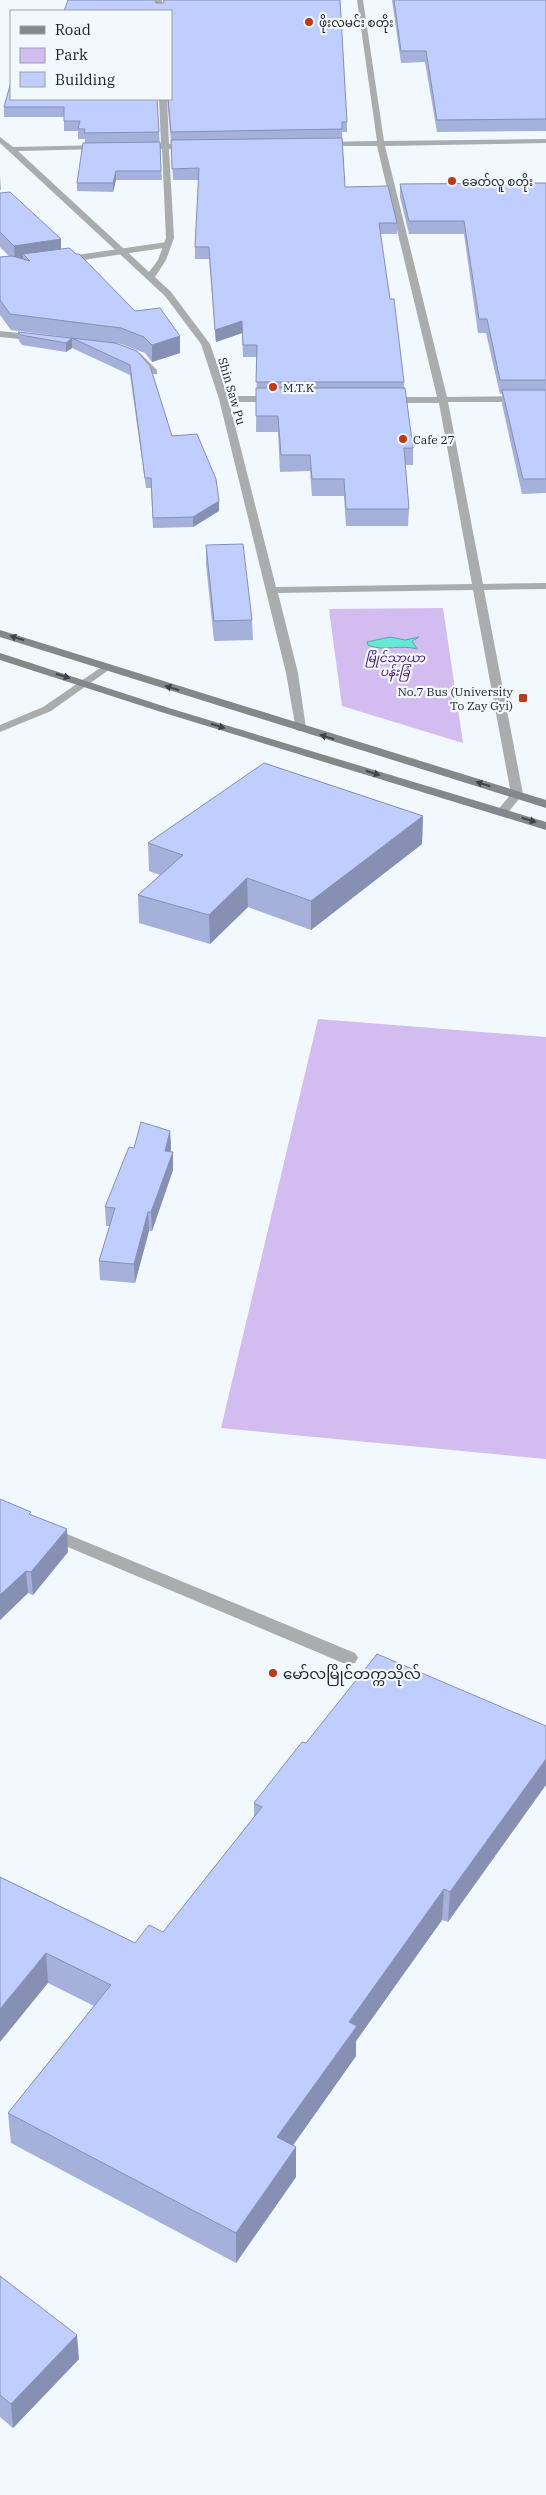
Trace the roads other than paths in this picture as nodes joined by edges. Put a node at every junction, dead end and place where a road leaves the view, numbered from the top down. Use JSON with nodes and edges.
{"nodes":[{"id":1,"x":360,"y":0,"type":"edge"},
{"id":2,"x":163,"y":100,"type":"edge"},
{"id":3,"x":0,"y":139,"type":"edge"},
{"id":4,"x":546,"y":141,"type":"edge"},
{"id":5,"x":312,"y":144,"type":"edge"},
{"id":6,"x":381,"y":144,"type":"junction"},
{"id":7,"x":195,"y":146,"type":"edge"},
{"id":8,"x":115,"y":147,"type":"edge"},
{"id":9,"x":135,"y":147,"type":"edge"},
{"id":10,"x":165,"y":147,"type":"junction"},
{"id":11,"x":9,"y":149,"type":"junction"},
{"id":12,"x":167,"y":245,"type":"junction"},
{"id":13,"x":123,"y":252,"type":"junction"},
{"id":14,"x":57,"y":261,"type":"edge"},
{"id":15,"x":150,"y":278,"type":"junction"},
{"id":16,"x":0,"y":334,"type":"edge"},
{"id":17,"x":53,"y":339,"type":"edge"},
{"id":18,"x":126,"y":351,"type":"edge"},
{"id":19,"x":154,"y":372,"type":"edge"},
{"id":20,"x":224,"y":399,"type":"junction"},
{"id":21,"x":284,"y":399,"type":"edge"},
{"id":22,"x":546,"y":399,"type":"edge"},
{"id":23,"x":373,"y":400,"type":"edge"},
{"id":24,"x":443,"y":400,"type":"junction"},
{"id":25,"x":546,"y":586,"type":"edge"},
{"id":26,"x":478,"y":587,"type":"junction"},
{"id":27,"x":270,"y":590,"type":"junction"},
{"id":28,"x":0,"y":633,"type":"edge"},
{"id":29,"x":0,"y":656,"type":"edge"},
{"id":30,"x":106,"y":667,"type":"junction"},
{"id":31,"x":83,"y":682,"type":"junction"},
{"id":32,"x":300,"y":728,"type":"junction"},
{"id":33,"x":0,"y":729,"type":"edge"},
{"id":34,"x":517,"y":794,"type":"junction"},
{"id":35,"x":546,"y":804,"type":"edge"},
{"id":36,"x":502,"y":812,"type":"junction"},
{"id":37,"x":546,"y":826,"type":"edge"},
{"id":38,"x":37,"y":1527,"type":"edge"},
{"id":39,"x":349,"y":1658,"type":"dead end"}],
"edges":[{"from":1,"to":6,"type":"street"},
{"from":2,"to":10,"type":"street"},
{"from":3,"to":11,"type":"street","name":"Shin Saw Pu"},
{"from":4,"to":6,"type":"street"},
{"from":5,"to":6,"type":"street"},
{"from":6,"to":24,"type":"street"},
{"from":7,"to":10,"type":"street"},
{"from":8,"to":11,"type":"street"},
{"from":9,"to":10,"type":"street"},
{"from":10,"to":12,"type":"street"},
{"from":11,"to":13,"type":"street","name":"Shin Saw Pu"},
{"from":12,"to":13,"type":"street"},
{"from":12,"to":15,"type":"street"},
{"from":13,"to":14,"type":"street"},
{"from":13,"to":15,"type":"street","name":"Shin Saw Pu"},
{"from":15,"to":20,"type":"street","name":"Shin Saw Pu"},
{"from":16,"to":17,"type":"street"},
{"from":18,"to":19,"type":"street"},
{"from":20,"to":21,"type":"street"},
{"from":20,"to":27,"type":"street","name":"Shin Saw Pu"},
{"from":22,"to":24,"type":"street"},
{"from":23,"to":24,"type":"street"},
{"from":24,"to":26,"type":"street"},
{"from":25,"to":26,"type":"street"},
{"from":26,"to":27,"type":"street"},
{"from":26,"to":34,"type":"street"},
{"from":27,"to":32,"type":"street","name":"Shin Saw Pu"},
{"from":30,"to":28,"type":"main road","one_way":true},
{"from":29,"to":31,"type":"main road","one_way":true},
{"from":30,"to":31,"type":"street"},
{"from":32,"to":30,"type":"main road","one_way":true},
{"from":31,"to":33,"type":"street"},
{"from":31,"to":36,"type":"main road","one_way":true},
{"from":34,"to":32,"type":"main road","one_way":true},
{"from":34,"to":35,"type":"main road"},
{"from":34,"to":36,"type":"street"},
{"from":36,"to":37,"type":"main road","one_way":true},
{"from":38,"to":39,"type":"street"}]}
